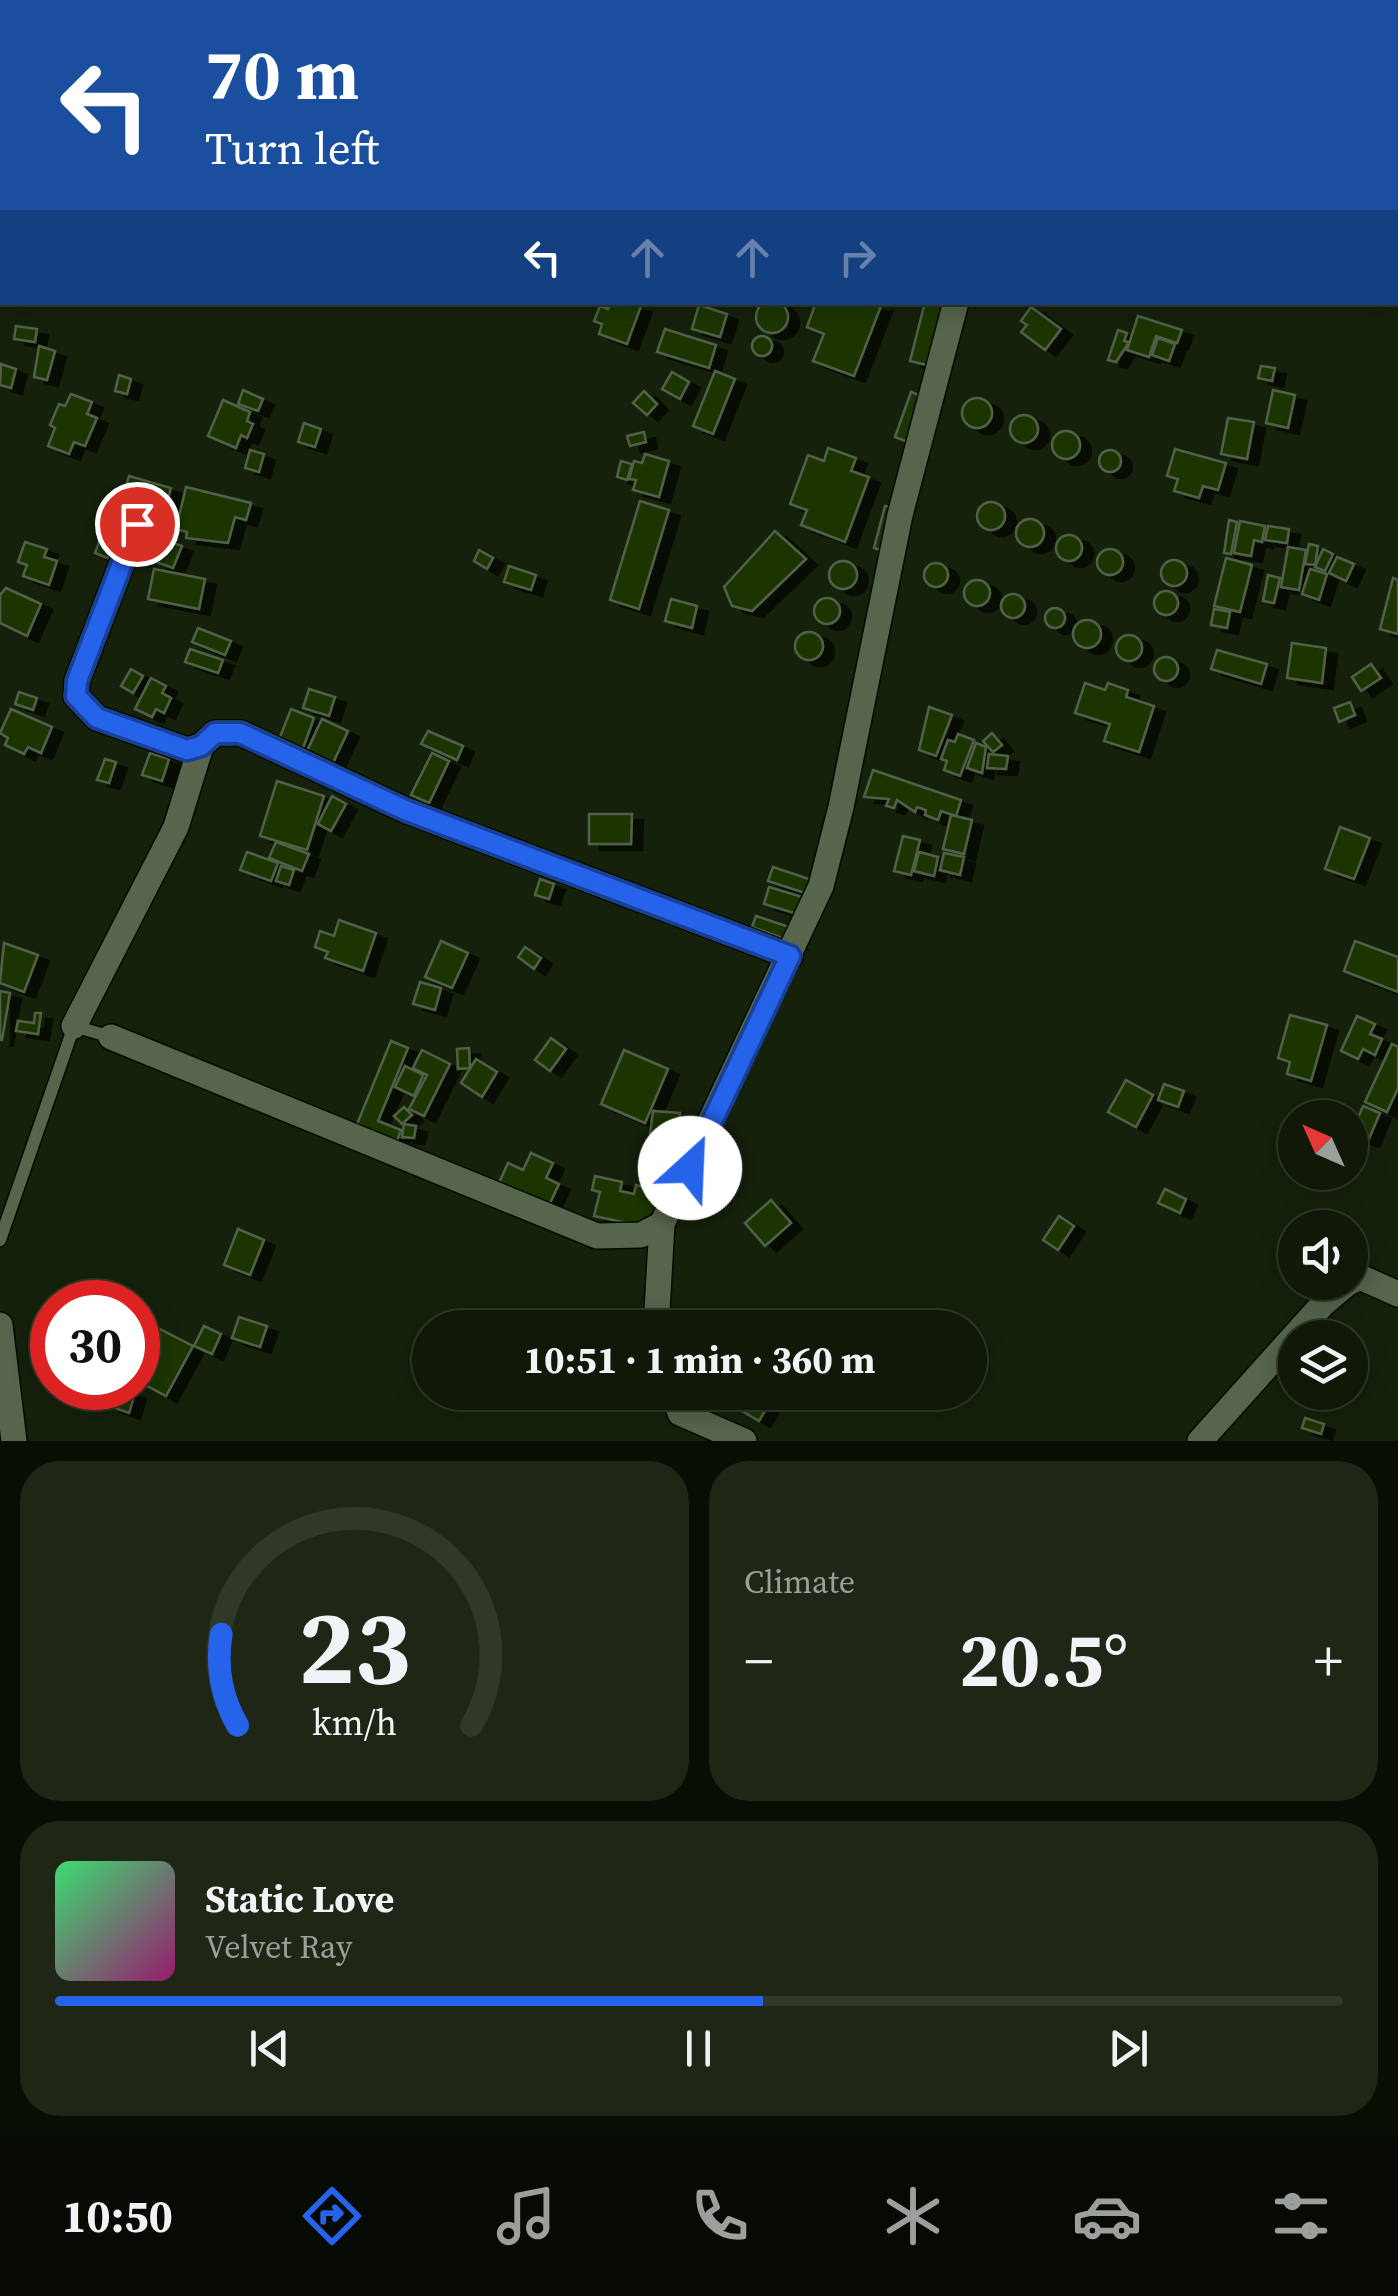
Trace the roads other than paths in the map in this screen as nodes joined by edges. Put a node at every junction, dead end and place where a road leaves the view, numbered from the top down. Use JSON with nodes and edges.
{"nodes":[{"id":1,"x":955,"y":305,"type":"edge"},
{"id":2,"x":137,"y":524,"type":"dead end"},
{"id":3,"x":201,"y":746,"type":"junction"},
{"id":4,"x":790,"y":956,"type":"junction"},
{"id":5,"x":74,"y":1026,"type":"junction"},
{"id":6,"x":110,"y":1037,"type":"joint"},
{"id":7,"x":662,"y":1224,"type":"junction"},
{"id":8,"x":0,"y":1240,"type":"edge"},
{"id":9,"x":1368,"y":1281,"type":"edge"},
{"id":10,"x":1398,"y":1294,"type":"edge"},
{"id":11,"x":1328,"y":1300,"type":"edge"},
{"id":12,"x":657,"y":1310,"type":"edge"},
{"id":13,"x":0,"y":1324,"type":"edge"},
{"id":14,"x":679,"y":1410,"type":"edge"},
{"id":15,"x":14,"y":1441,"type":"edge"},
{"id":16,"x":744,"y":1441,"type":"edge"},
{"id":17,"x":1200,"y":1441,"type":"edge"}],
"edges":[{"from":1,"to":4,"type":"street"},
{"from":2,"to":3,"type":"street"},
{"from":3,"to":4,"type":"street"},
{"from":3,"to":5,"type":"street"},
{"from":4,"to":7,"type":"street"},
{"from":5,"to":6,"type":"lane"},
{"from":5,"to":8,"type":"lane"},
{"from":6,"to":7,"type":"street"},
{"from":7,"to":12,"type":"street"},
{"from":9,"to":10,"type":"street"},
{"from":11,"to":17,"type":"street"},
{"from":13,"to":15,"type":"street"},
{"from":14,"to":16,"type":"street"}]}
